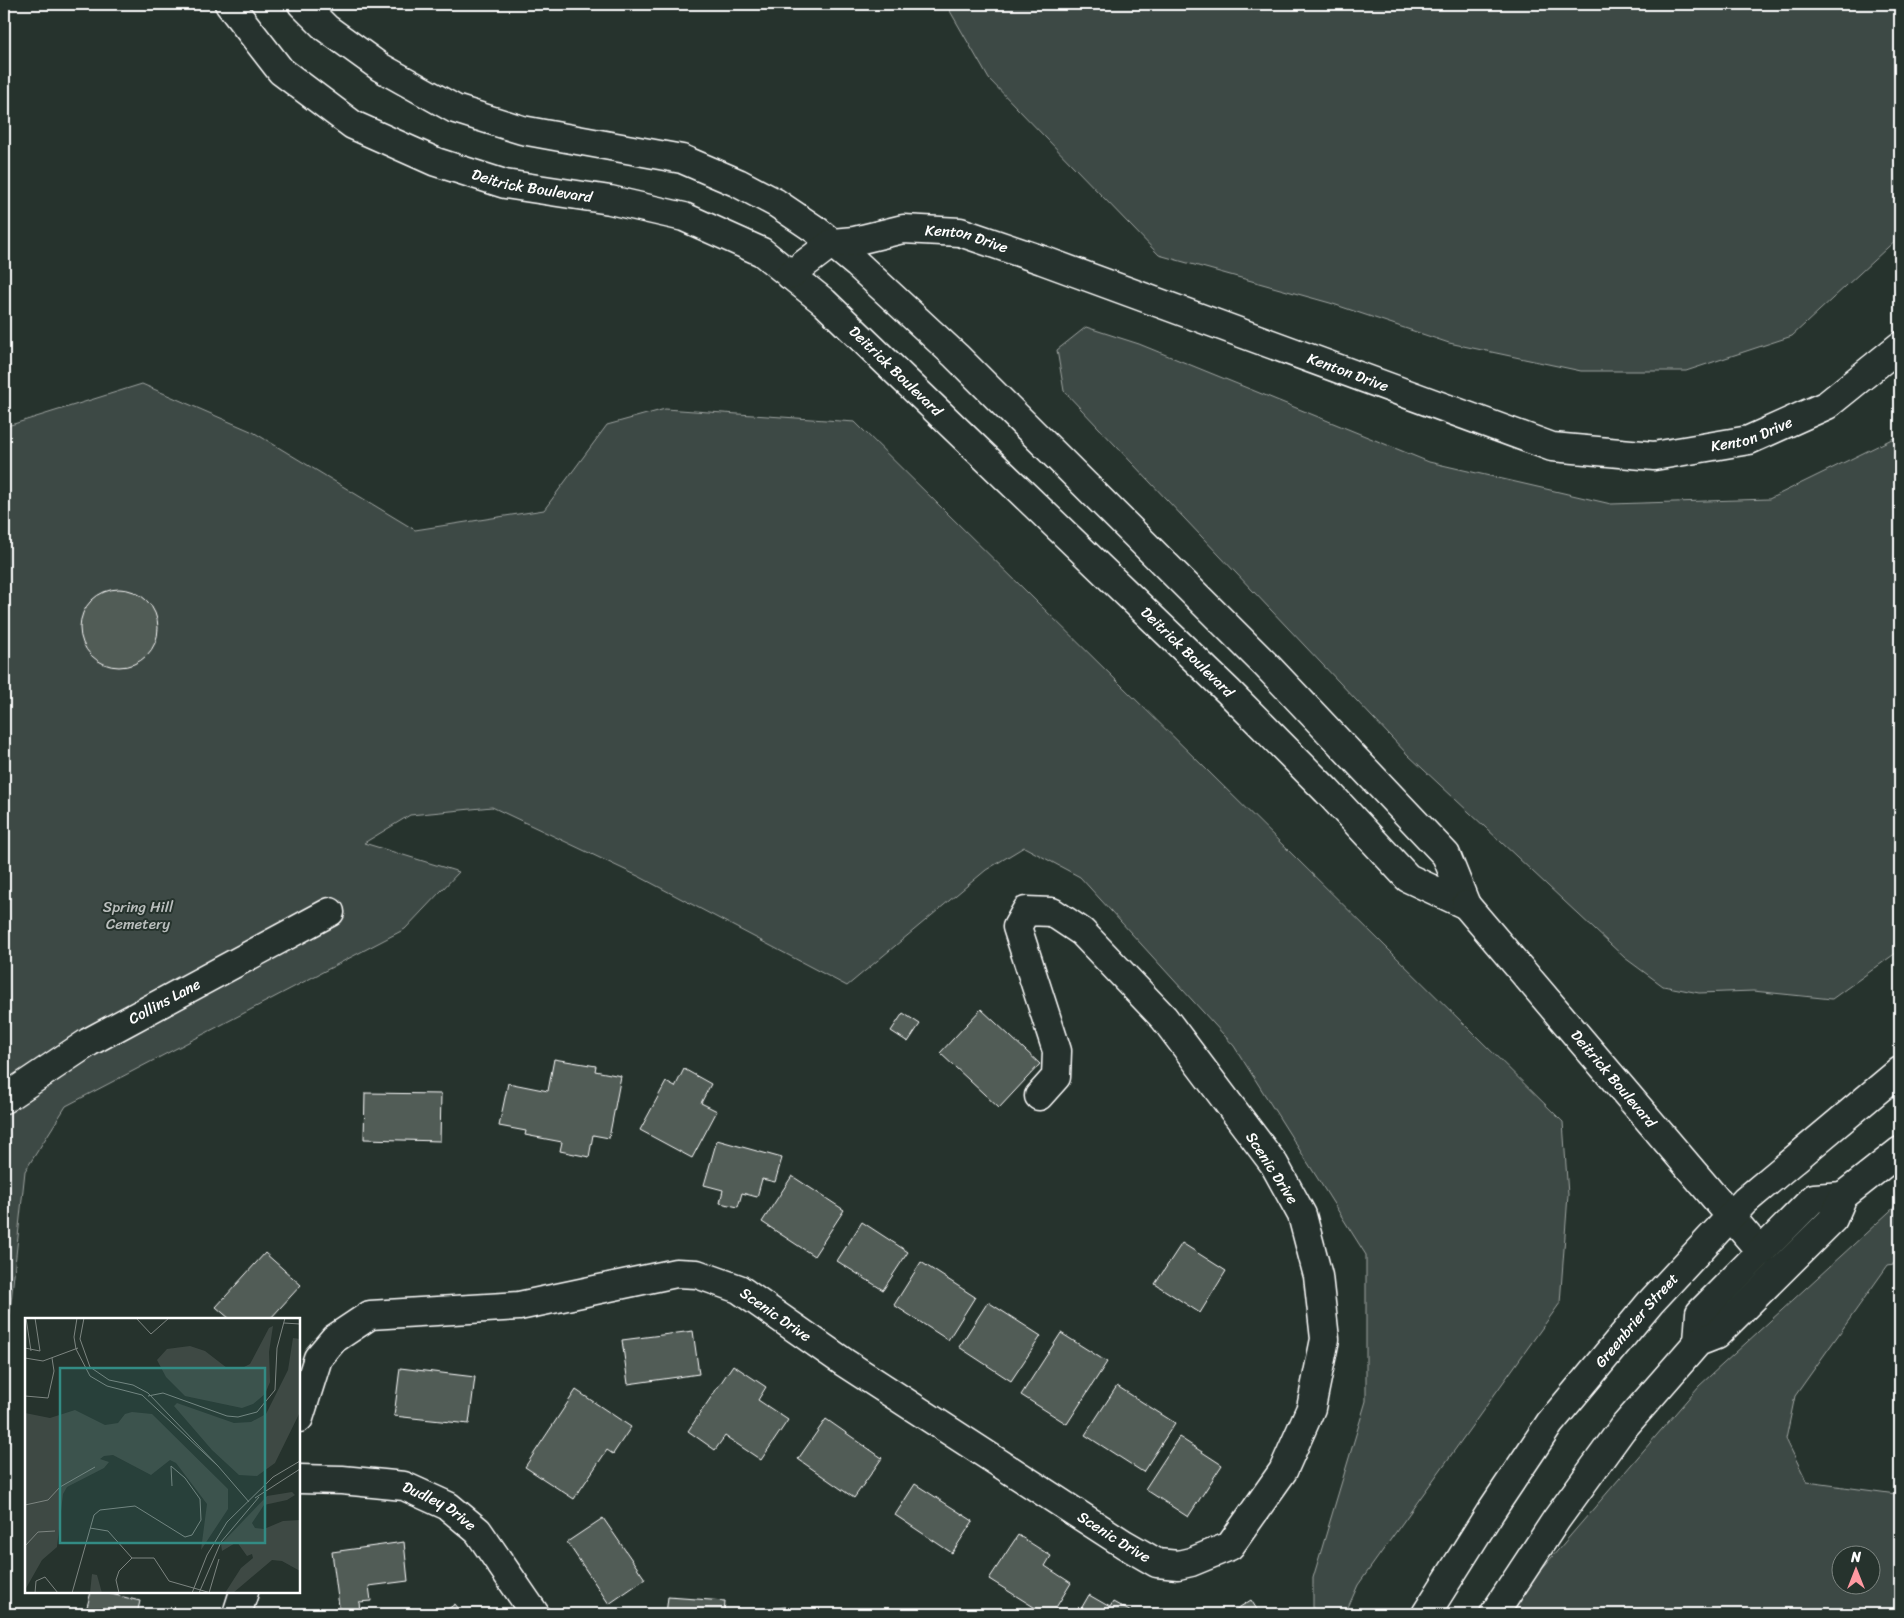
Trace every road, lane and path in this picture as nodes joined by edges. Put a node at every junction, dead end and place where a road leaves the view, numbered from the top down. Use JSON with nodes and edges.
{"nodes":[{"id":1,"x":229,"y":4,"type":"edge"},
{"id":2,"x":302,"y":4,"type":"edge"},
{"id":3,"x":832,"y":243,"type":"junction"},
{"id":4,"x":790,"y":275,"type":"junction"},
{"id":5,"x":1900,"y":346,"type":"edge"},
{"id":6,"x":1466,"y":905,"type":"junction"},
{"id":7,"x":330,"y":912,"type":"dead end"},
{"id":8,"x":1900,"y":1070,"type":"edge"},
{"id":9,"x":1039,"y":1096,"type":"dead end"},
{"id":10,"x":4,"y":1099,"type":"edge"},
{"id":11,"x":1900,"y":1151,"type":"edge"},
{"id":12,"x":1843,"y":1196,"type":"junction"},
{"id":13,"x":1732,"y":1216,"type":"junction"},
{"id":14,"x":1761,"y":1252,"type":"junction"},
{"id":15,"x":1698,"y":1342,"type":"junction"},
{"id":16,"x":300,"y":1415,"type":"edge"},
{"id":17,"x":300,"y":1480,"type":"edge"},
{"id":18,"x":244,"y":1593,"type":"edge"},
{"id":19,"x":237,"y":1614,"type":"edge"},
{"id":20,"x":535,"y":1614,"type":"edge"},
{"id":21,"x":1426,"y":1614,"type":"edge"},
{"id":22,"x":1494,"y":1614,"type":"edge"}],
"edges":[{"from":1,"to":4,"type":"street","name":"Deitrick Boulevard"},
{"from":2,"to":3,"type":"street","name":"Deitrick Boulevard"},
{"from":3,"to":4,"type":"street"},
{"from":3,"to":5,"type":"street","name":"Kenton Drive"},
{"from":3,"to":6,"type":"street","name":"Deitrick Boulevard"},
{"from":4,"to":6,"type":"street","name":"Deitrick Boulevard"},
{"from":6,"to":13,"type":"street","name":"Deitrick Boulevard"},
{"from":7,"to":10,"type":"street","name":"Collins Lane"},
{"from":8,"to":13,"type":"street","name":"Greenbrier Street"},
{"from":9,"to":16,"type":"street","name":"Scenic Drive"},
{"from":11,"to":12,"type":"street"},
{"from":12,"to":14,"type":"street"},
{"from":12,"to":15,"type":"street"},
{"from":13,"to":14,"type":"street","name":"Deitrick Boulevard"},
{"from":13,"to":21,"type":"street","name":"Greenbrier Street"},
{"from":14,"to":15,"type":"street"},
{"from":15,"to":22,"type":"street"},
{"from":17,"to":20,"type":"street","name":"Dudley Drive"},
{"from":18,"to":19,"type":"street"}]}
